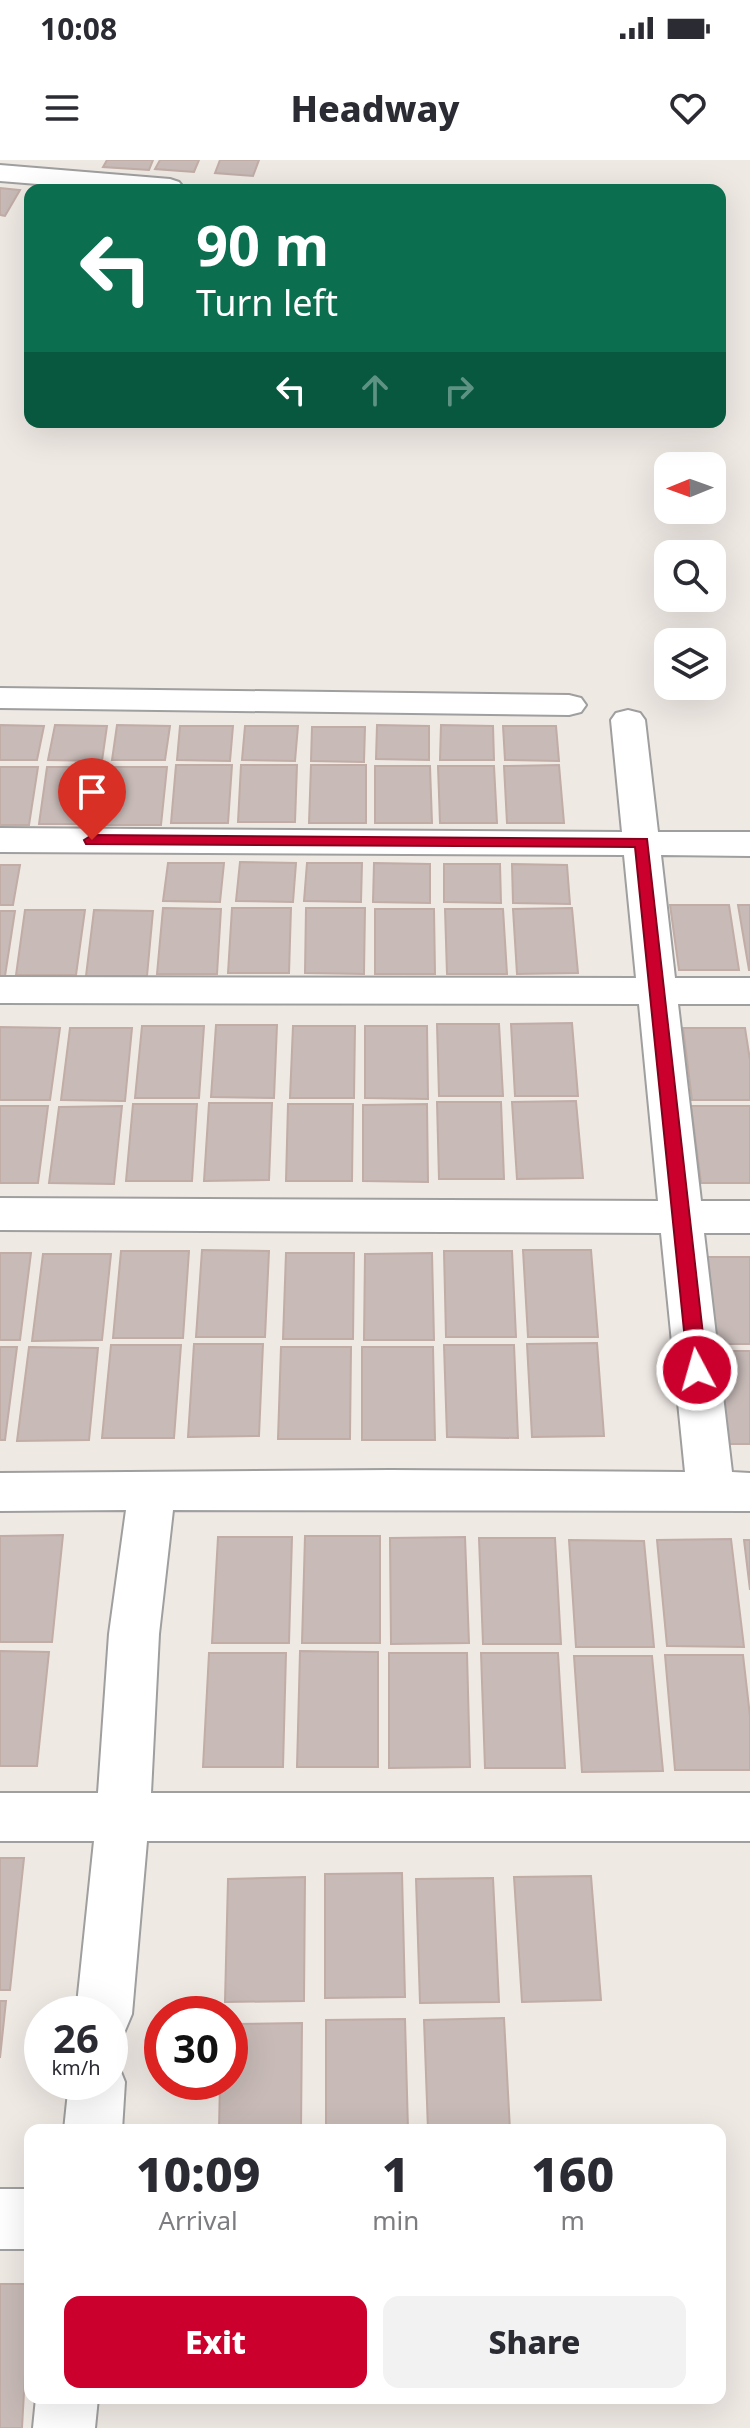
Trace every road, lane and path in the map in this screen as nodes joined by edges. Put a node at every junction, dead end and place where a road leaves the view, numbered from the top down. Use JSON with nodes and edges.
{"nodes":[{"id":1,"x":0,"y":173,"type":"edge"},
{"id":2,"x":134,"y":184,"type":"edge"},
{"id":3,"x":0,"y":698,"type":"edge"},
{"id":4,"x":569,"y":705,"type":"dead end"},
{"id":5,"x":628,"y":720,"type":"dead end"},
{"id":6,"x":0,"y":840,"type":"edge"},
{"id":7,"x":642,"y":843,"type":"junction"},
{"id":8,"x":750,"y":844,"type":"edge"},
{"id":9,"x":657,"y":989,"type":"junction"},
{"id":10,"x":0,"y":990,"type":"edge"},
{"id":11,"x":750,"y":991,"type":"edge"},
{"id":12,"x":0,"y":1214,"type":"edge"},
{"id":13,"x":681,"y":1216,"type":"junction"},
{"id":14,"x":750,"y":1217,"type":"edge"},
{"id":15,"x":152,"y":1491,"type":"junction"},
{"id":16,"x":0,"y":1492,"type":"edge"},
{"id":17,"x":730,"y":1493,"type":"edge"},
{"id":18,"x":0,"y":1817,"type":"edge"},
{"id":19,"x":123,"y":1817,"type":"junction"},
{"id":20,"x":750,"y":1817,"type":"edge"},
{"id":21,"x":106,"y":1996,"type":"edge"},
{"id":22,"x":96,"y":2100,"type":"edge"},
{"id":23,"x":94,"y":2124,"type":"edge"},
{"id":24,"x":0,"y":2219,"type":"edge"},
{"id":25,"x":24,"y":2219,"type":"edge"},
{"id":26,"x":66,"y":2404,"type":"edge"},
{"id":27,"x":64,"y":2428,"type":"edge"}],
"edges":[{"from":1,"to":2,"type":"street"},
{"from":3,"to":4,"type":"street"},
{"from":5,"to":7,"type":"street"},
{"from":6,"to":7,"type":"street"},
{"from":7,"to":8,"type":"street"},
{"from":7,"to":9,"type":"street"},
{"from":9,"to":10,"type":"street"},
{"from":9,"to":11,"type":"street"},
{"from":9,"to":13,"type":"street"},
{"from":12,"to":13,"type":"street"},
{"from":13,"to":14,"type":"street"},
{"from":13,"to":17,"type":"street"},
{"from":15,"to":16,"type":"street"},
{"from":15,"to":17,"type":"street"},
{"from":15,"to":19,"type":"street"},
{"from":18,"to":19,"type":"street"},
{"from":19,"to":20,"type":"street"},
{"from":19,"to":21,"type":"street"},
{"from":22,"to":23,"type":"street"},
{"from":24,"to":25,"type":"street"},
{"from":26,"to":27,"type":"street"}]}
